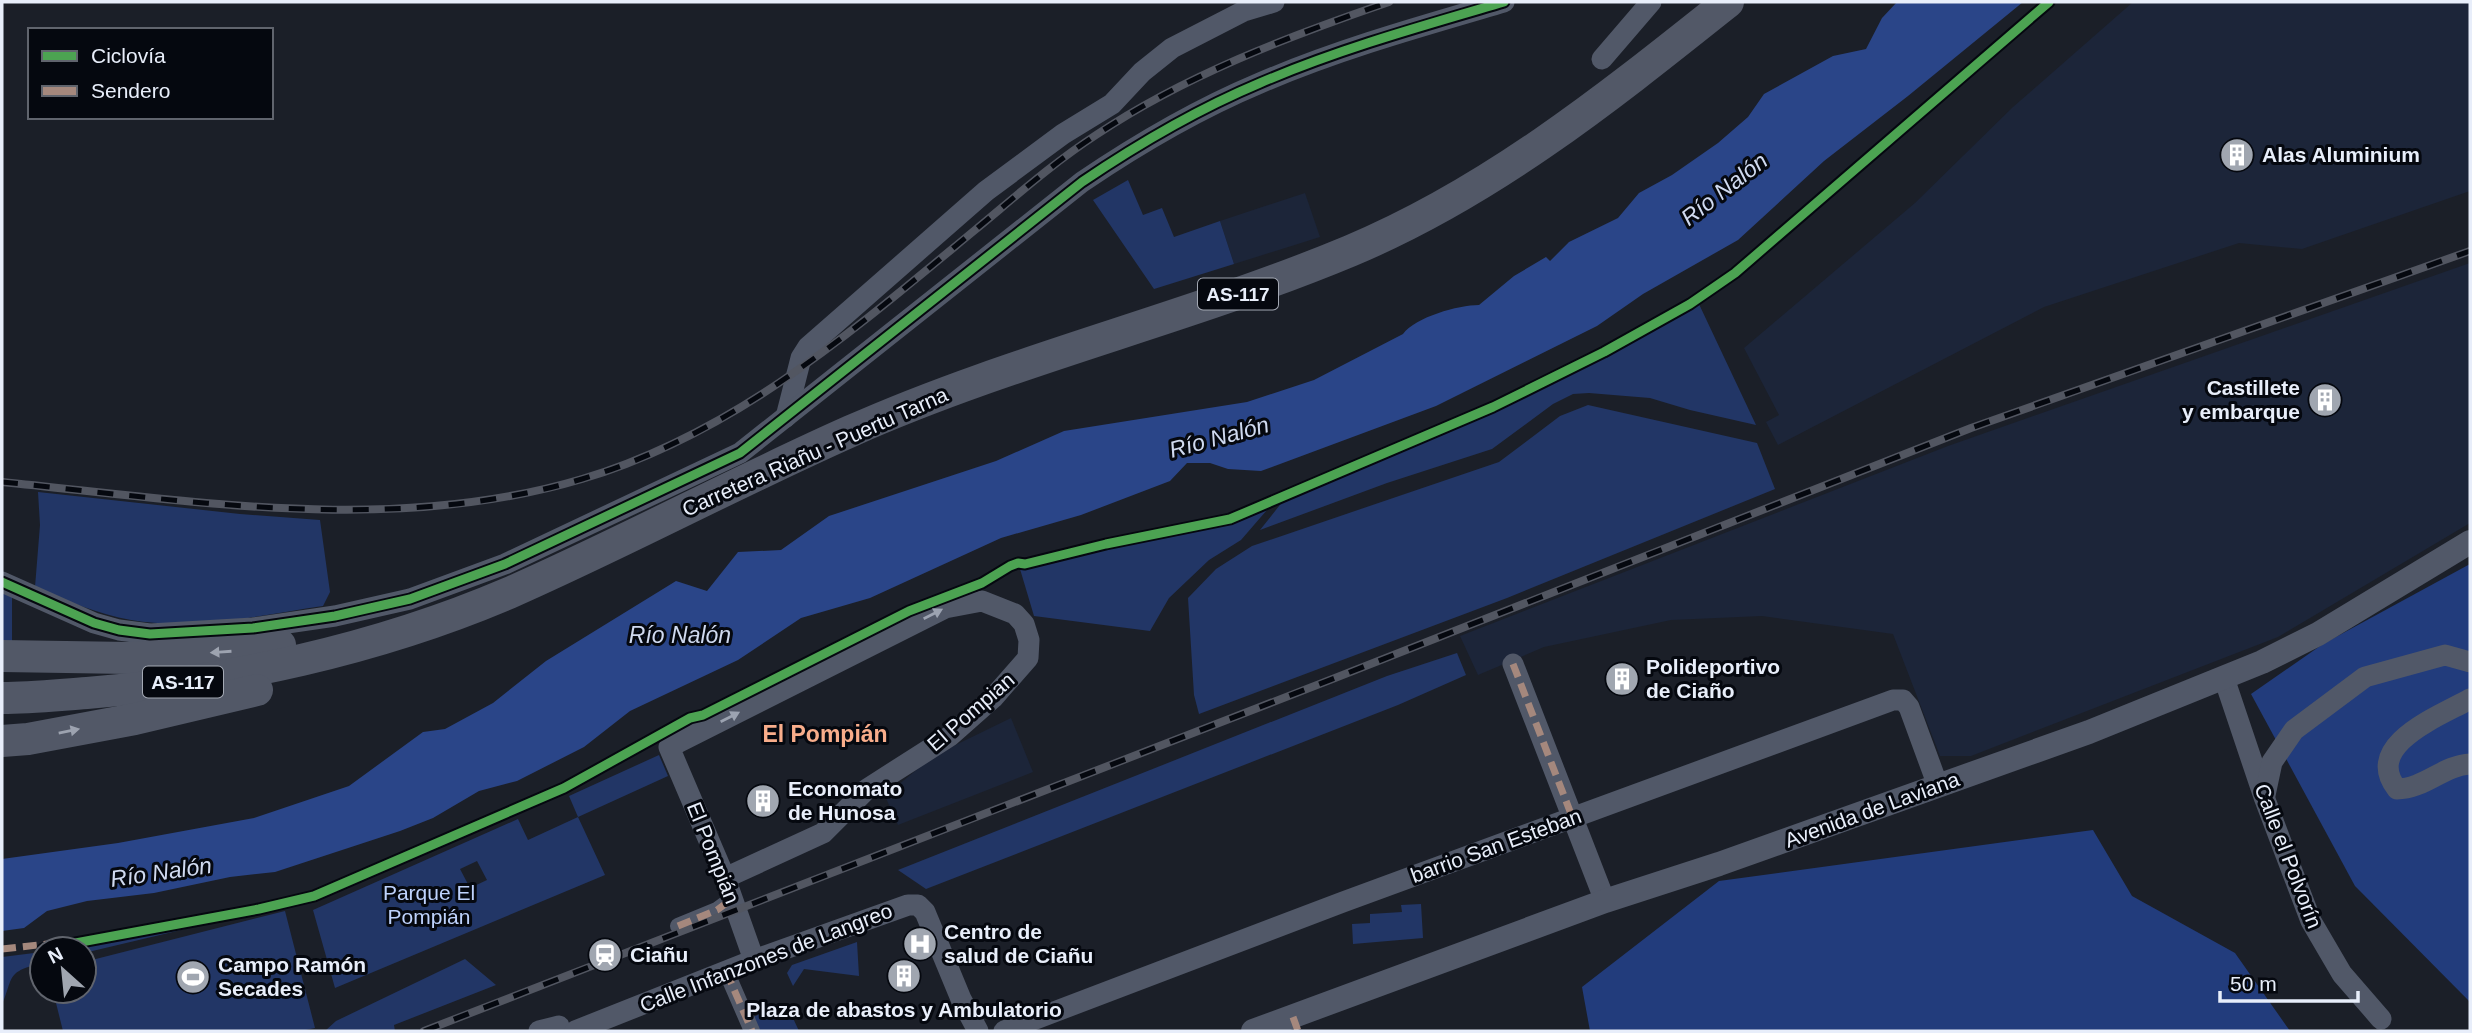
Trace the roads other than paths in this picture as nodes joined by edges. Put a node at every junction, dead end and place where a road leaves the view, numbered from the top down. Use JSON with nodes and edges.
{"nodes":[{"id":1,"x":1274,"y":2,"type":"edge"},
{"id":2,"x":1504,"y":2,"type":"edge"},
{"id":3,"x":1728,"y":2,"type":"edge"},
{"id":4,"x":1645,"y":6,"type":"edge"},
{"id":5,"x":1602,"y":59,"type":"dead end"},
{"id":6,"x":786,"y":417,"type":"junction"},
{"id":7,"x":2470,"y":542,"type":"edge"},
{"id":8,"x":2,"y":582,"type":"edge"},
{"id":9,"x":424,"y":625,"type":"junction"},
{"id":10,"x":362,"y":643,"type":"junction"},
{"id":11,"x":2,"y":656,"type":"edge"},
{"id":12,"x":2470,"y":662,"type":"edge"},
{"id":13,"x":1513,"y":664,"type":"dead end"},
{"id":14,"x":2224,"y":678,"type":"junction"},
{"id":15,"x":2,"y":698,"type":"edge"},
{"id":16,"x":2470,"y":699,"type":"edge"},
{"id":17,"x":2,"y":741,"type":"edge"},
{"id":18,"x":668,"y":747,"type":"joint"},
{"id":19,"x":2470,"y":764,"type":"edge"},
{"id":20,"x":1938,"y":786,"type":"junction"},
{"id":21,"x":2264,"y":797,"type":"junction"},
{"id":22,"x":1573,"y":819,"type":"junction"},
{"id":23,"x":725,"y":878,"type":"junction"},
{"id":24,"x":732,"y":899,"type":"junction"},
{"id":25,"x":1605,"y":901,"type":"junction"},
{"id":26,"x":678,"y":926,"type":"dead end"},
{"id":27,"x":754,"y":960,"type":"junction"},
{"id":28,"x":726,"y":971,"type":"junction"},
{"id":29,"x":2381,"y":1019,"type":"dead end"},
{"id":30,"x":1295,"y":1024,"type":"edge"},
{"id":31,"x":558,"y":1030,"type":"edge"},
{"id":32,"x":752,"y":1031,"type":"edge"},
{"id":33,"x":978,"y":1031,"type":"edge"},
{"id":34,"x":1004,"y":1031,"type":"edge"},
{"id":35,"x":1253,"y":1031,"type":"edge"}],
"edges":[{"from":1,"to":6,"type":"street"},
{"from":2,"to":6,"type":"street"},
{"from":3,"to":9,"type":"main road","name":"Carretera Riañu - Puertu Tarna","number":"AS-117"},
{"from":4,"to":5,"type":"street"},
{"from":6,"to":8,"type":"street"},
{"from":7,"to":14,"type":"street","name":"Avenida de Laviana"},
{"from":9,"to":10,"type":"main road","name":"Carretera Riañu - Puertu Tarna","number":"AS-117"},
{"from":17,"to":9,"type":"main road","one_way":true},
{"from":10,"to":11,"type":"main road","one_way":true},
{"from":10,"to":15,"type":"main road","name":"Carretera Riañu - Puertu Tarna","number":"AS-117"},
{"from":12,"to":21,"type":"street"},
{"from":13,"to":22,"type":"street"},
{"from":14,"to":20,"type":"street","name":"Avenida de Laviana"},
{"from":14,"to":21,"type":"street","name":"Calle el Polvorín"},
{"from":16,"to":19,"type":"street"},
{"from":18,"to":23,"type":"street","name":"El Pompián"},
{"from":18,"to":23,"type":"street","name":"El Pompian","one_way":true},
{"from":20,"to":22,"type":"street","name":"barrio San Esteban"},
{"from":20,"to":25,"type":"street","name":"Avenida de Laviana"},
{"from":21,"to":29,"type":"street","name":"Calle el Polvorín"},
{"from":22,"to":25,"type":"street"},
{"from":22,"to":34,"type":"street","name":"barrio San Esteban"},
{"from":23,"to":24,"type":"street","name":"El Pompián"},
{"from":24,"to":26,"type":"street"},
{"from":24,"to":27,"type":"street","name":"El Pompián"},
{"from":25,"to":30,"type":"street","name":"Avenida de Laviana"},
{"from":27,"to":28,"type":"street","name":"Calle Infanzones de Langreo"},
{"from":27,"to":33,"type":"street","name":"Calle Infanzones de Langreo"},
{"from":28,"to":31,"type":"street","name":"Calle Infanzones de Langreo"},
{"from":28,"to":32,"type":"street"},
{"from":30,"to":35,"type":"street","name":"Avenida de Laviana"}]}
